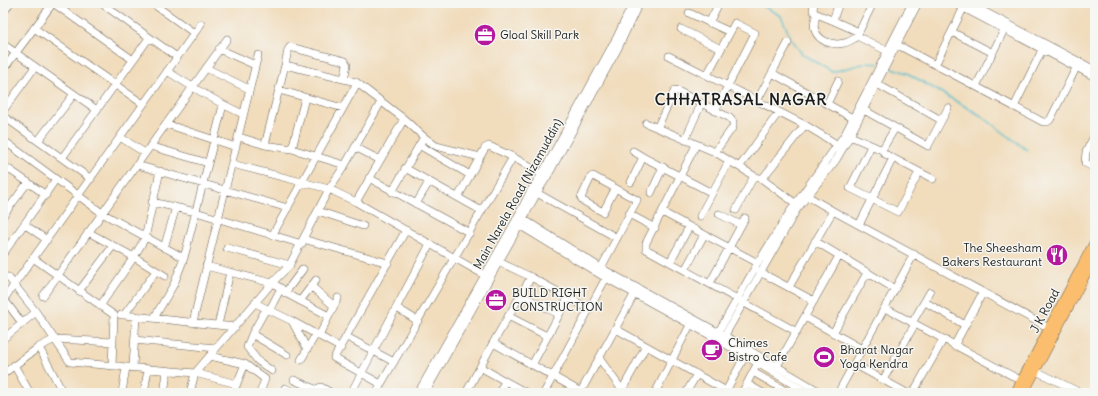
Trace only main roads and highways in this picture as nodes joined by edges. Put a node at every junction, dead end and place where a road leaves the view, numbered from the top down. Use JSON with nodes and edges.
{"nodes":[{"id":1,"x":1095,"y":241,"type":"edge"},
{"id":2,"x":1095,"y":256,"type":"edge"},
{"id":3,"x":1032,"y":369,"type":"junction"},
{"id":4,"x":1015,"y":393,"type":"edge"},
{"id":5,"x":1024,"y":393,"type":"edge"}],
"edges":[{"from":1,"to":3,"type":"main road","name":"J K Road"},
{"from":2,"to":3,"type":"main road","name":"J K Road"},
{"from":3,"to":4,"type":"main road","name":"J K Road"},
{"from":3,"to":5,"type":"main road","name":"J K Road"}]}
